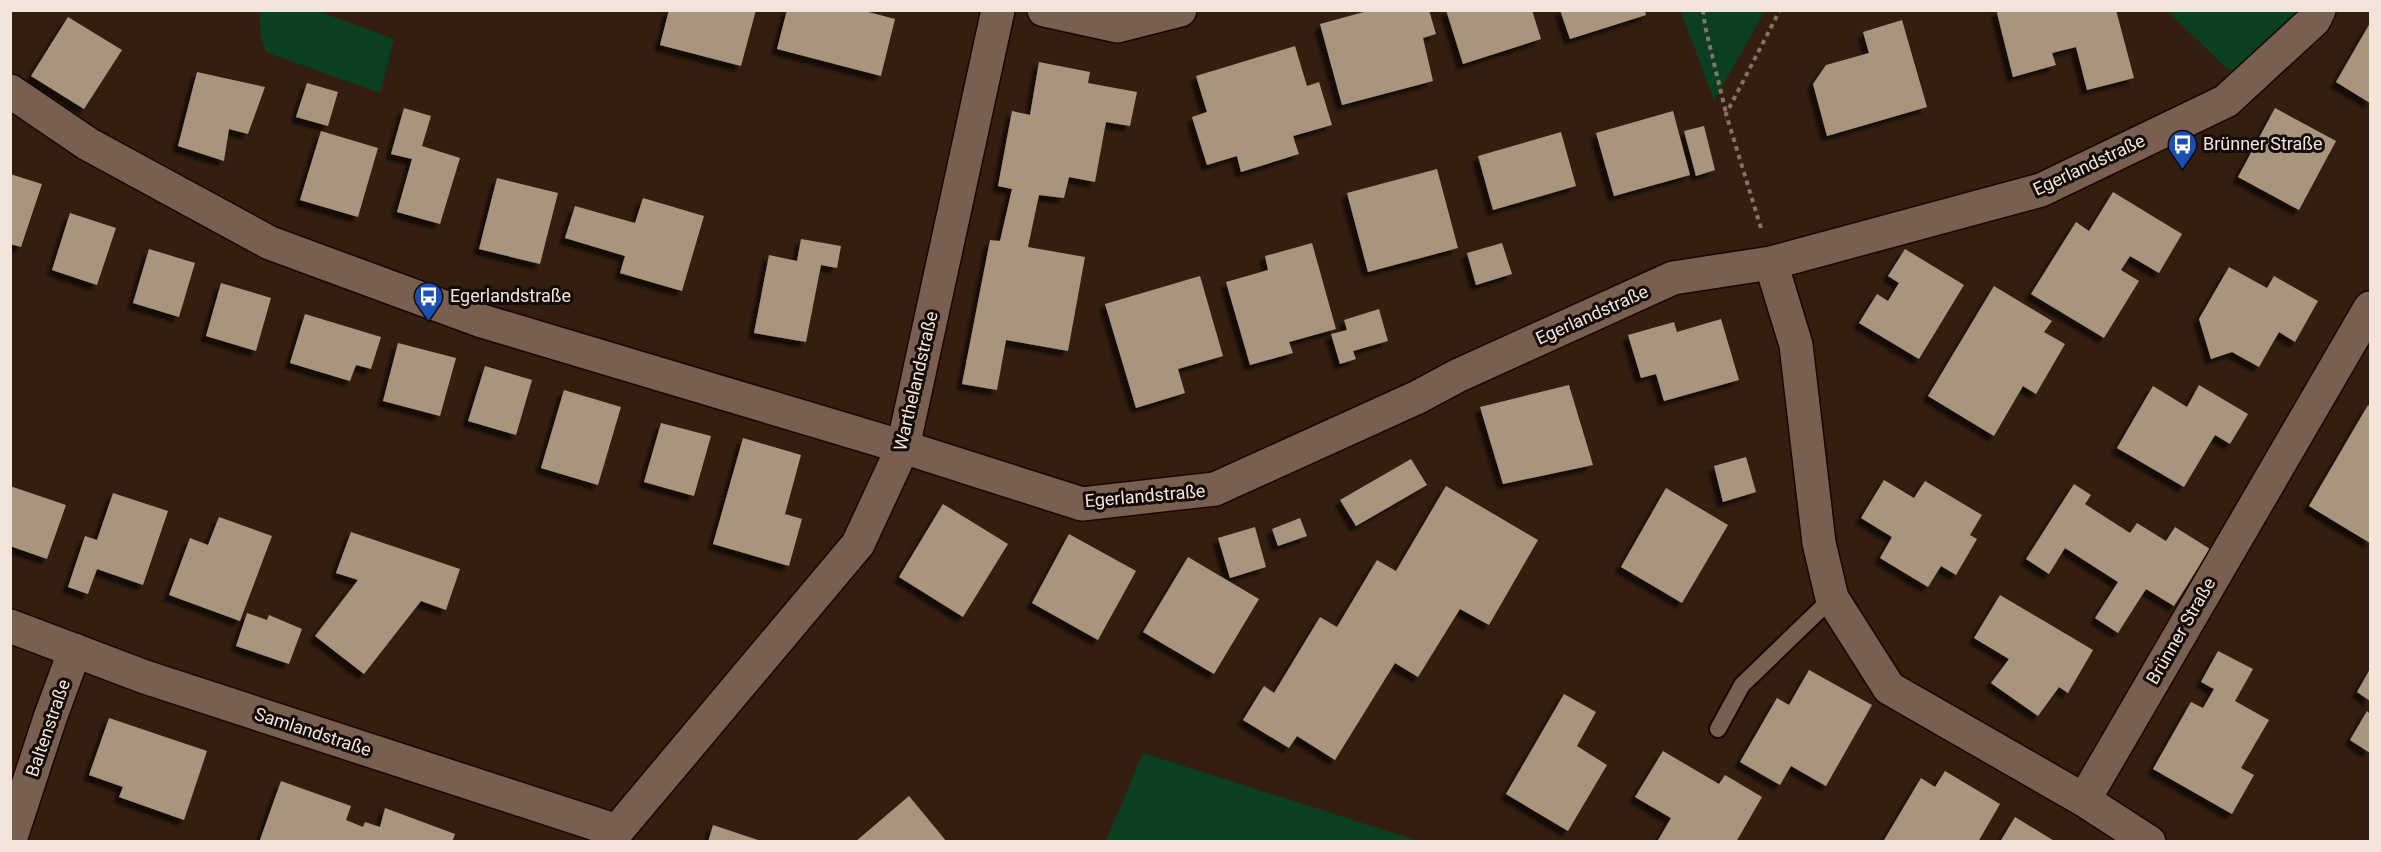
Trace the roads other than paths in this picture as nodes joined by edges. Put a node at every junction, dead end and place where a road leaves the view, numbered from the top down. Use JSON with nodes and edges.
{"nodes":[{"id":1,"x":998,"y":10,"type":"edge"},
{"id":2,"x":1044,"y":10,"type":"edge"},
{"id":3,"x":1180,"y":10,"type":"edge"},
{"id":4,"x":2319,"y":10,"type":"edge"},
{"id":5,"x":10,"y":91,"type":"edge"},
{"id":6,"x":1771,"y":263,"type":"junction"},
{"id":7,"x":2370,"y":308,"type":"edge"},
{"id":8,"x":903,"y":447,"type":"junction"},
{"id":9,"x":1832,"y":598,"type":"junction"},
{"id":10,"x":10,"y":627,"type":"edge"},
{"id":11,"x":75,"y":650,"type":"junction"},
{"id":12,"x":1718,"y":729,"type":"dead end"},
{"id":13,"x":2084,"y":800,"type":"junction"},
{"id":14,"x":615,"y":836,"type":"edge"},
{"id":15,"x":10,"y":840,"type":"edge"},
{"id":16,"x":2149,"y":842,"type":"edge"}],
"edges":[{"from":1,"to":8,"type":"street","name":"Warthelandstraße"},
{"from":2,"to":3,"type":"street"},
{"from":4,"to":6,"type":"street","name":"Egerlandstraße"},
{"from":5,"to":8,"type":"street","name":"Egerlandstraße"},
{"from":6,"to":8,"type":"street","name":"Egerlandstraße"},
{"from":6,"to":9,"type":"street"},
{"from":7,"to":13,"type":"street","name":"Brünner Straße"},
{"from":8,"to":14,"type":"street","name":"Warthelandstraße"},
{"from":9,"to":12,"type":"lane"},
{"from":9,"to":13,"type":"street"},
{"from":10,"to":11,"type":"street","name":"Samlandstraße"},
{"from":11,"to":14,"type":"street","name":"Samlandstraße"},
{"from":11,"to":15,"type":"street","name":"Baltenstraße"},
{"from":13,"to":16,"type":"street"}]}
